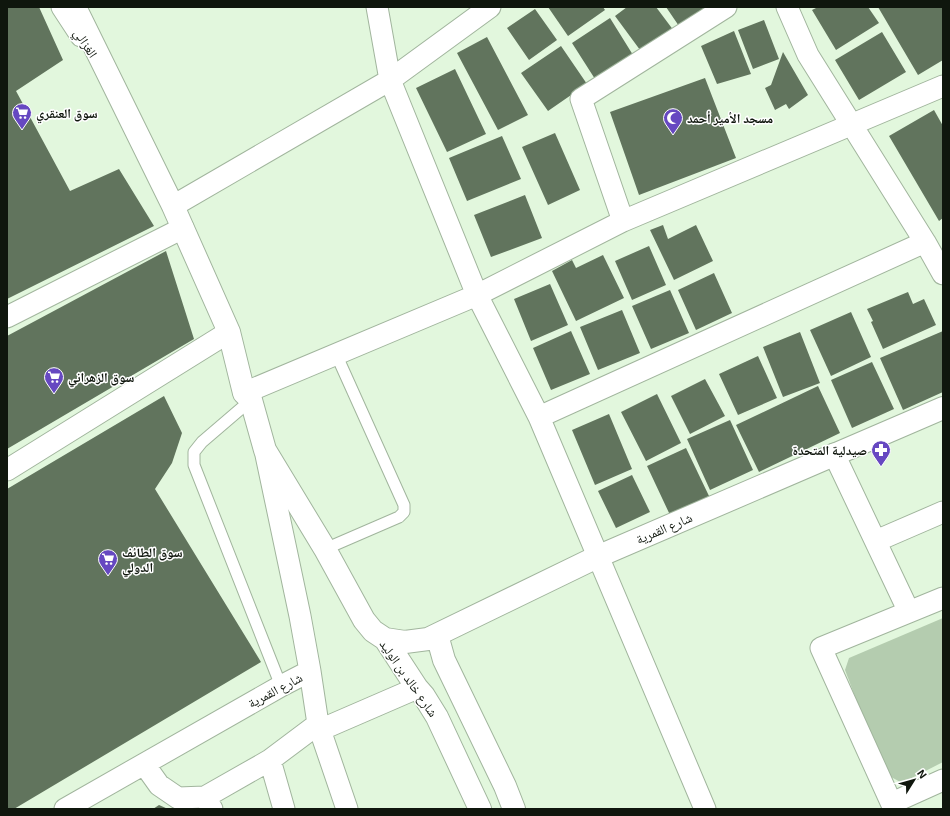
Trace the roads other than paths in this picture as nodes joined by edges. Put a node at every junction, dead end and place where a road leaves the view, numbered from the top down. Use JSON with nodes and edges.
{"nodes":[{"id":1,"x":62,"y":7,"type":"edge"},
{"id":2,"x":75,"y":7,"type":"edge"},
{"id":3,"x":377,"y":7,"type":"edge"},
{"id":4,"x":490,"y":7,"type":"edge"},
{"id":5,"x":726,"y":7,"type":"edge"},
{"id":6,"x":787,"y":7,"type":"edge"},
{"id":7,"x":110,"y":80,"type":"junction"},
{"id":8,"x":390,"y":80,"type":"junction"},
{"id":9,"x":943,"y":86,"type":"edge"},
{"id":10,"x":852,"y":124,"type":"junction"},
{"id":11,"x":173,"y":206,"type":"junction"},
{"id":12,"x":623,"y":221,"type":"junction"},
{"id":13,"x":183,"y":228,"type":"junction"},
{"id":14,"x":925,"y":242,"type":"junction"},
{"id":15,"x":943,"y":274,"type":"edge"},
{"id":16,"x":477,"y":295,"type":"junction"},
{"id":17,"x":7,"y":317,"type":"edge"},
{"id":18,"x":229,"y":332,"type":"junction"},
{"id":19,"x":336,"y":354,"type":"junction"},
{"id":20,"x":248,"y":396,"type":"junction"},
{"id":21,"x":943,"y":408,"type":"edge"},
{"id":22,"x":540,"y":417,"type":"junction"},
{"id":23,"x":266,"y":450,"type":"junction"},
{"id":24,"x":834,"y":454,"type":"junction"},
{"id":25,"x":7,"y":470,"type":"edge"},
{"id":26,"x":943,"y":512,"type":"edge"},
{"id":27,"x":876,"y":541,"type":"junction"},
{"id":28,"x":325,"y":550,"type":"junction"},
{"id":29,"x":599,"y":556,"type":"junction"},
{"id":30,"x":943,"y":598,"type":"edge"},
{"id":31,"x":909,"y":612,"type":"junction"},
{"id":32,"x":437,"y":635,"type":"junction"},
{"id":33,"x":385,"y":639,"type":"junction"},
{"id":34,"x":310,"y":671,"type":"junction"},
{"id":35,"x":281,"y":686,"type":"junction"},
{"id":36,"x":417,"y":688,"type":"junction"},
{"id":37,"x":319,"y":727,"type":"junction"},
{"id":38,"x":270,"y":760,"type":"junction"},
{"id":39,"x":144,"y":764,"type":"junction"},
{"id":40,"x":943,"y":780,"type":"edge"},
{"id":41,"x":209,"y":803,"type":"edge"},
{"id":42,"x":893,"y":806,"type":"edge"},
{"id":43,"x":65,"y":809,"type":"edge"},
{"id":44,"x":284,"y":809,"type":"edge"},
{"id":45,"x":347,"y":809,"type":"edge"},
{"id":46,"x":480,"y":809,"type":"edge"},
{"id":47,"x":514,"y":809,"type":"edge"},
{"id":48,"x":705,"y":809,"type":"edge"}],
"edges":[{"from":1,"to":7,"type":"street","name":"الغزالي"},
{"from":2,"to":7,"type":"street","name":"شارع خالد بن الوليد"},
{"from":3,"to":8,"type":"street"},
{"from":4,"to":8,"type":"street"},
{"from":5,"to":12,"type":"street"},
{"from":6,"to":10,"type":"street"},
{"from":7,"to":11,"type":"street","name":"شارع خالد بن الوليد"},
{"from":8,"to":11,"type":"street"},
{"from":8,"to":16,"type":"street"},
{"from":9,"to":10,"type":"street"},
{"from":10,"to":12,"type":"street"},
{"from":10,"to":14,"type":"street"},
{"from":11,"to":13,"type":"street","name":"شارع خالد بن الوليد"},
{"from":12,"to":16,"type":"street"},
{"from":13,"to":17,"type":"street"},
{"from":13,"to":18,"type":"street","name":"شارع خالد بن الوليد"},
{"from":14,"to":15,"type":"street"},
{"from":14,"to":22,"type":"street"},
{"from":16,"to":19,"type":"street"},
{"from":16,"to":22,"type":"street"},
{"from":18,"to":20,"type":"street","name":"شارع خالد بن الوليد"},
{"from":18,"to":25,"type":"street"},
{"from":19,"to":20,"type":"street"},
{"from":19,"to":28,"type":"lane"},
{"from":20,"to":23,"type":"street","name":"شارع خالد بن الوليد"},
{"from":20,"to":35,"type":"lane"},
{"from":21,"to":24,"type":"street","name":"شارع القمرية"},
{"from":22,"to":29,"type":"street"},
{"from":23,"to":28,"type":"street","name":"شارع خالد بن الوليد"},
{"from":23,"to":34,"type":"street","name":"شارع القمرية"},
{"from":24,"to":27,"type":"street"},
{"from":24,"to":29,"type":"street","name":"شارع القمرية"},
{"from":26,"to":27,"type":"street"},
{"from":27,"to":31,"type":"street"},
{"from":28,"to":33,"type":"street","name":"شارع خالد بن الوليد"},
{"from":29,"to":32,"type":"street","name":"شارع القمرية"},
{"from":29,"to":48,"type":"street"},
{"from":30,"to":31,"type":"street"},
{"from":31,"to":42,"type":"street"},
{"from":32,"to":33,"type":"street","name":"شارع القمرية"},
{"from":32,"to":47,"type":"street"},
{"from":33,"to":36,"type":"street","name":"شارع خالد بن الوليد"},
{"from":34,"to":35,"type":"street","name":"شارع القمرية"},
{"from":34,"to":37,"type":"street"},
{"from":35,"to":39,"type":"street","name":"شارع القمرية"},
{"from":36,"to":37,"type":"street"},
{"from":36,"to":46,"type":"street","name":"شارع خالد بن الوليد"},
{"from":37,"to":38,"type":"street"},
{"from":37,"to":45,"type":"street"},
{"from":38,"to":41,"type":"street"},
{"from":38,"to":44,"type":"street"},
{"from":39,"to":41,"type":"street"},
{"from":39,"to":43,"type":"street","name":"شارع القمرية"},
{"from":40,"to":42,"type":"street"}]}
